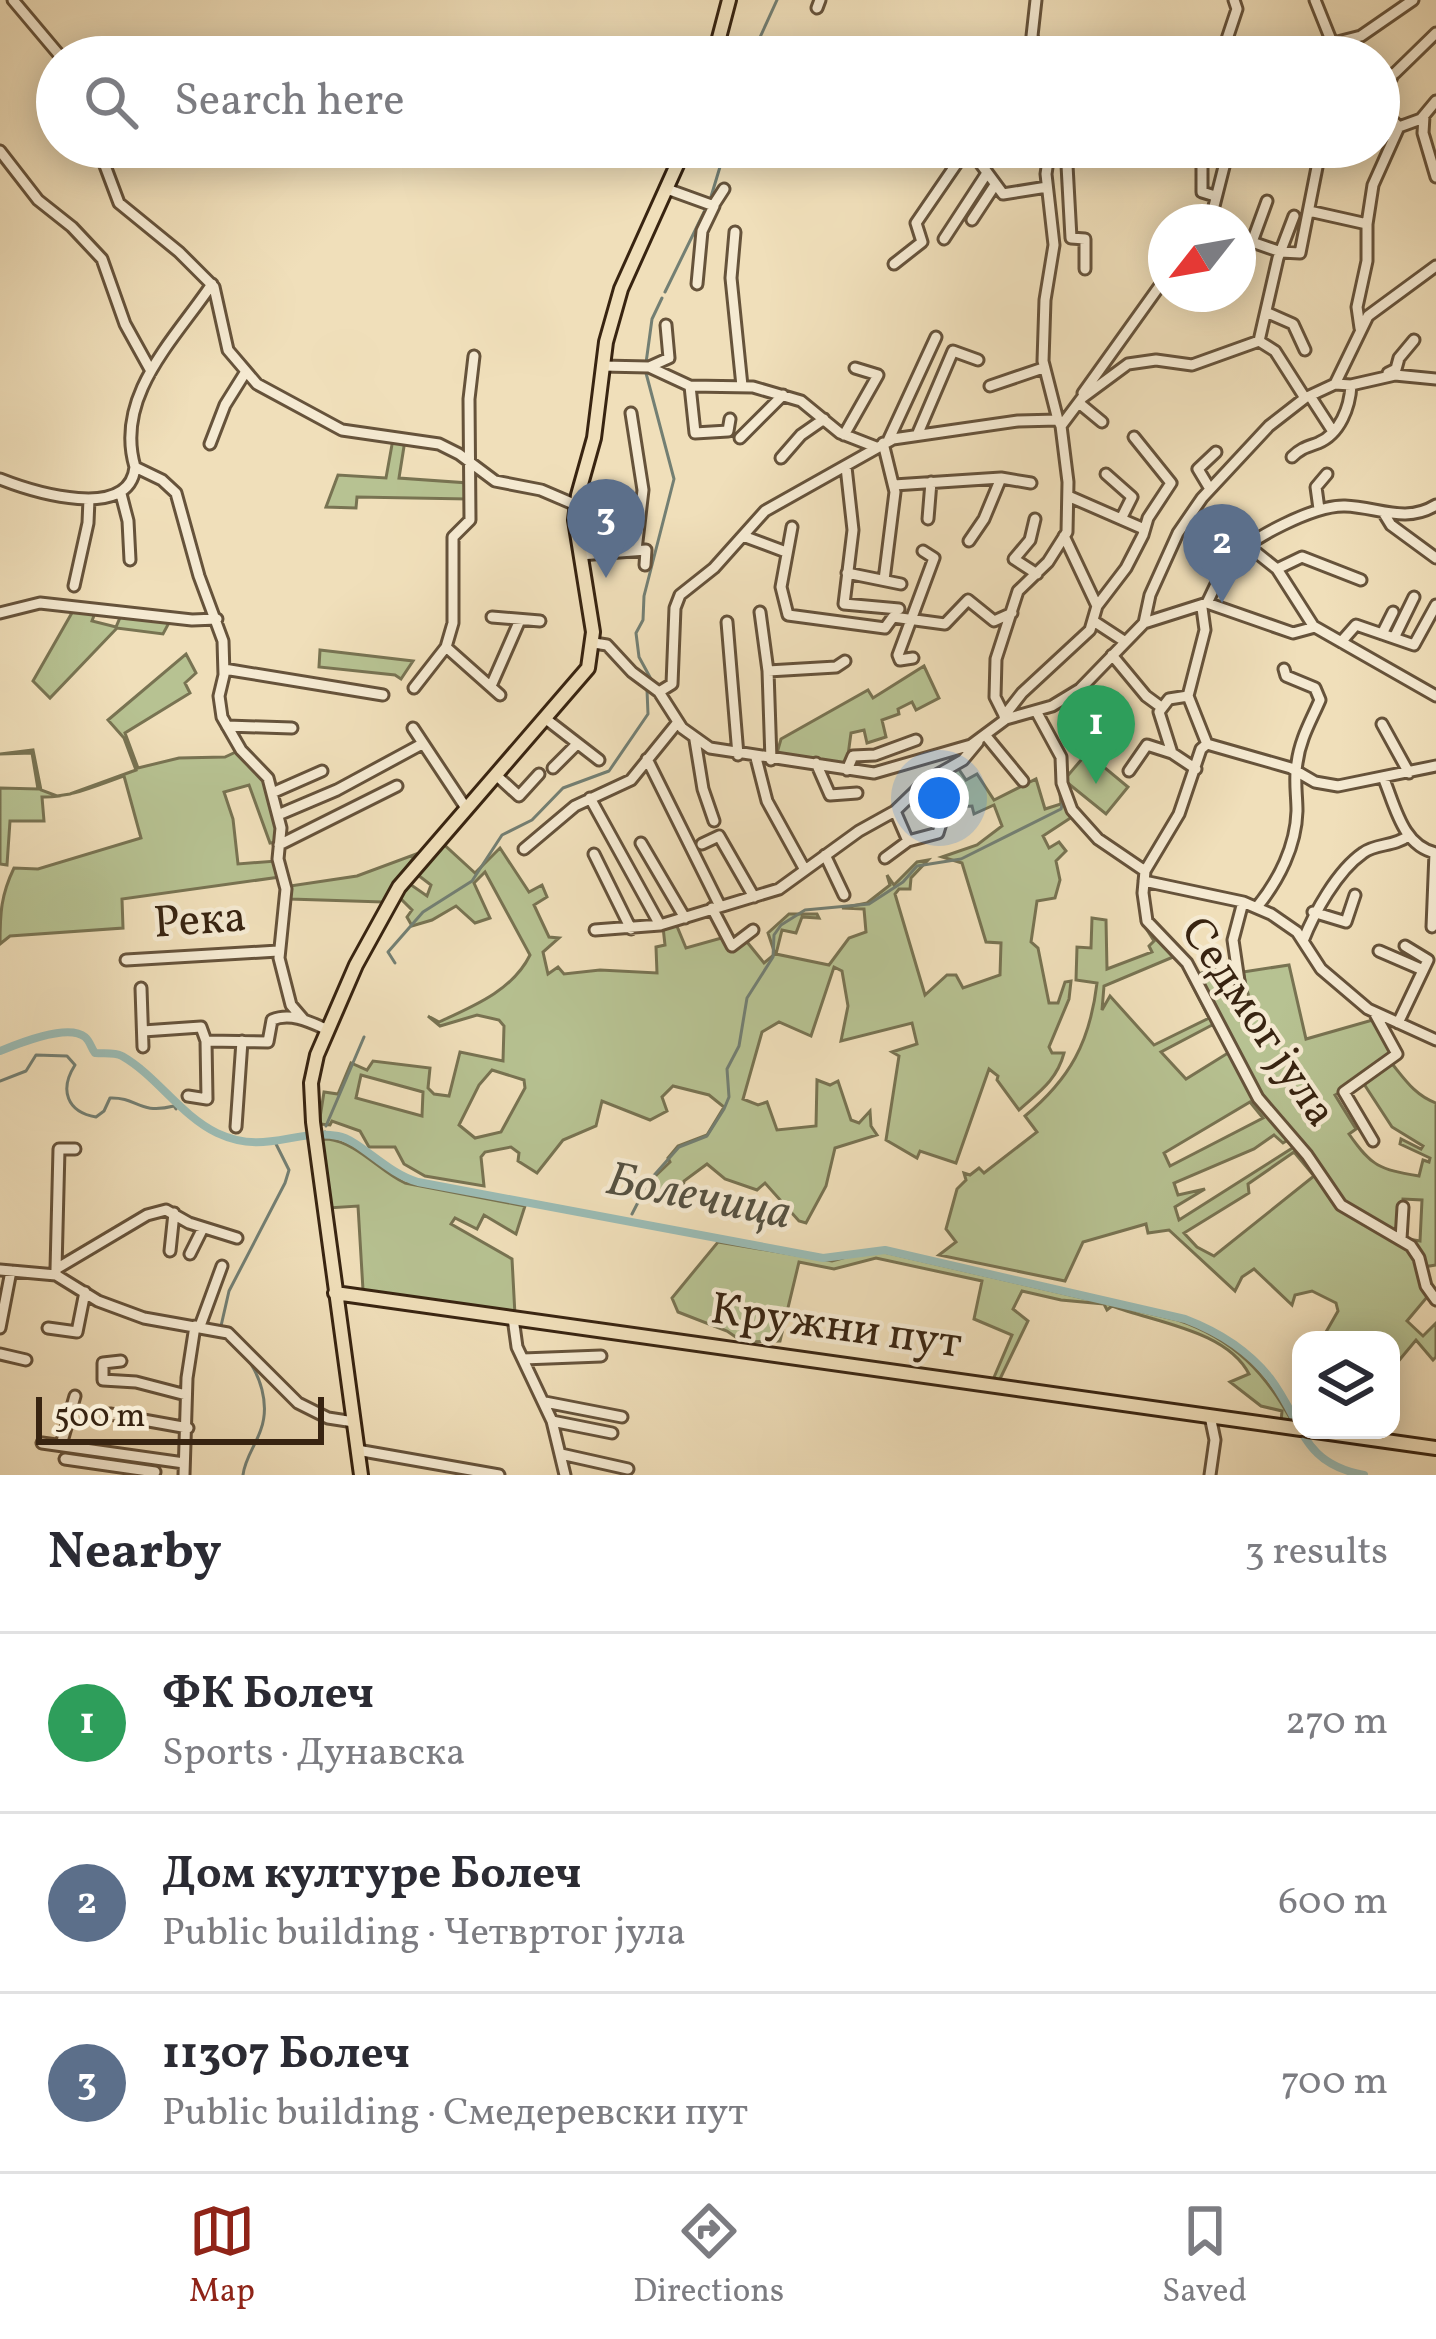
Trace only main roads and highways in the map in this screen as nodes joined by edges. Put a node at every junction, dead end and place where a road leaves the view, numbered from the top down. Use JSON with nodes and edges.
{"nodes":[{"id":1,"x":729,"y":0,"type":"edge"},
{"id":2,"x":720,"y":36,"type":"edge"},
{"id":3,"x":676,"y":168,"type":"edge"},
{"id":4,"x":343,"y":1292,"type":"junction"},
{"id":5,"x":1292,"y":1428,"type":"edge"},
{"id":6,"x":1372,"y":1439,"type":"edge"},
{"id":7,"x":1436,"y":1448,"type":"edge"},
{"id":8,"x":361,"y":1475,"type":"edge"}],
"edges":[{"from":1,"to":2,"type":"main road"},
{"from":3,"to":4,"type":"main road"},
{"from":4,"to":5,"type":"main road","name":"Кружни пут"},
{"from":4,"to":8,"type":"main road"},
{"from":6,"to":7,"type":"main road","name":"Кружни пут"}]}
